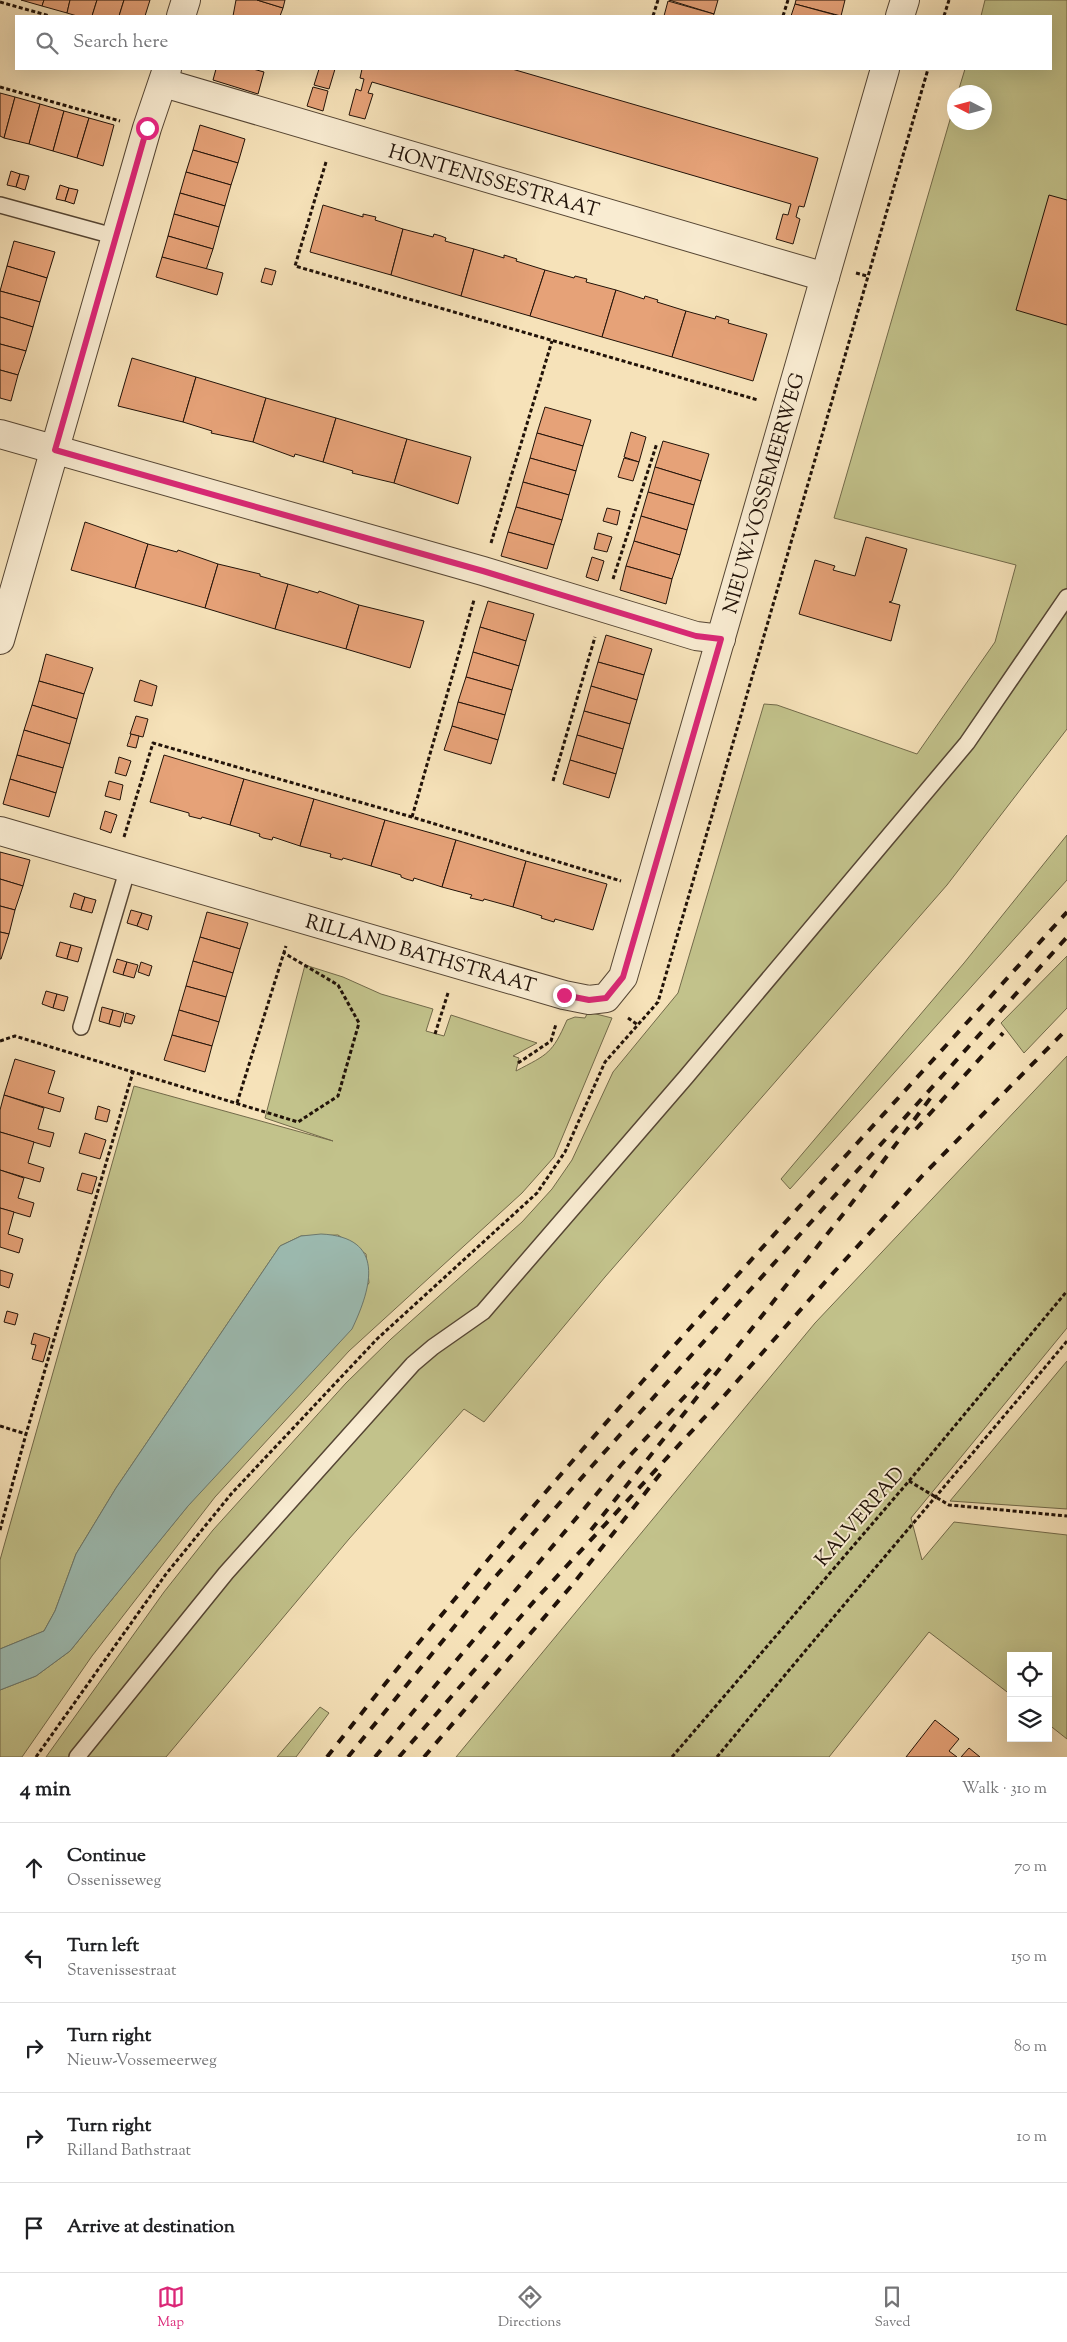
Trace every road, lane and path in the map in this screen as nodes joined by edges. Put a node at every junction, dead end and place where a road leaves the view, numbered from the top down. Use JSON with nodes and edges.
{"nodes":[{"id":1,"x":186,"y":0,"type":"edge"},
{"id":2,"x":658,"y":0,"type":"edge"},
{"id":3,"x":788,"y":0,"type":"edge"},
{"id":4,"x":905,"y":0,"type":"edge"},
{"id":5,"x":949,"y":0,"type":"edge"},
{"id":6,"x":0,"y":2,"type":"edge"},
{"id":7,"x":46,"y":15,"type":"edge"},
{"id":8,"x":181,"y":15,"type":"edge"},
{"id":9,"x":653,"y":15,"type":"edge"},
{"id":10,"x":783,"y":15,"type":"edge"},
{"id":11,"x":900,"y":15,"type":"edge"},
{"id":12,"x":944,"y":15,"type":"edge"},
{"id":13,"x":885,"y":70,"type":"edge"},
{"id":14,"x":928,"y":70,"type":"edge"},
{"id":15,"x":165,"y":76,"type":"edge"},
{"id":16,"x":0,"y":86,"type":"edge"},
{"id":17,"x":147,"y":128,"type":"junction"},
{"id":18,"x":335,"y":132,"type":"junction"},
{"id":19,"x":0,"y":205,"type":"edge"},
{"id":20,"x":117,"y":236,"type":"junction"},
{"id":21,"x":825,"y":277,"type":"junction"},
{"id":22,"x":787,"y":408,"type":"junction"},
{"id":23,"x":0,"y":434,"type":"edge"},
{"id":24,"x":55,"y":450,"type":"junction"},
{"id":25,"x":1067,"y":597,"type":"edge"},
{"id":26,"x":721,"y":639,"type":"junction"},
{"id":27,"x":0,"y":640,"type":"edge"},
{"id":28,"x":0,"y":831,"type":"edge"},
{"id":29,"x":122,"y":866,"type":"junction"},
{"id":30,"x":649,"y":889,"type":"junction"},
{"id":31,"x":295,"y":916,"type":"junction"},
{"id":32,"x":284,"y":953,"type":"junction"},
{"id":33,"x":457,"y":964,"type":"junction"},
{"id":34,"x":564,"y":995,"type":"junction"},
{"id":35,"x":606,"y":998,"type":"joint"},
{"id":36,"x":80,"y":1027,"type":"dead end"},
{"id":37,"x":435,"y":1034,"type":"dead end"},
{"id":38,"x":0,"y":1041,"type":"edge"},
{"id":39,"x":518,"y":1063,"type":"dead end"},
{"id":40,"x":133,"y":1072,"type":"junction"},
{"id":41,"x":237,"y":1104,"type":"junction"},
{"id":42,"x":1067,"y":1292,"type":"edge"},
{"id":43,"x":1067,"y":1341,"type":"edge"},
{"id":44,"x":0,"y":1426,"type":"edge"},
{"id":45,"x":26,"y":1434,"type":"junction"},
{"id":46,"x":909,"y":1481,"type":"junction"},
{"id":47,"x":936,"y":1498,"type":"junction"},
{"id":48,"x":1067,"y":1516,"type":"edge"},
{"id":49,"x":0,"y":1530,"type":"edge"},
{"id":50,"x":36,"y":1757,"type":"edge"},
{"id":51,"x":77,"y":1757,"type":"edge"},
{"id":52,"x":672,"y":1757,"type":"edge"},
{"id":53,"x":717,"y":1757,"type":"edge"}],
"edges":[{"from":1,"to":8,"type":"street"},
{"from":2,"to":9,"type":"path"},
{"from":3,"to":10,"type":"path"},
{"from":4,"to":11,"type":"street"},
{"from":5,"to":12,"type":"path"},
{"from":6,"to":7,"type":"path"},
{"from":13,"to":21,"type":"street","name":"NIEUW-VOSSEMEERWEG"},
{"from":14,"to":50,"type":"path"},
{"from":15,"to":17,"type":"street"},
{"from":15,"to":18,"type":"street","name":"HONTENISSESTRAAT"},
{"from":16,"to":17,"type":"path"},
{"from":17,"to":20,"type":"street"},
{"from":18,"to":21,"type":"street","name":"HONTENISSESTRAAT"},
{"from":18,"to":22,"type":"path"},
{"from":19,"to":20,"type":"lane"},
{"from":20,"to":24,"type":"street"},
{"from":21,"to":22,"type":"street","name":"NIEUW-VOSSEMEERWEG"},
{"from":22,"to":26,"type":"street","name":"NIEUW-VOSSEMEERWEG"},
{"from":23,"to":24,"type":"street"},
{"from":24,"to":26,"type":"street"},
{"from":24,"to":27,"type":"street"},
{"from":25,"to":51,"type":"lane"},
{"from":26,"to":30,"type":"street","name":"NIEUW-VOSSEMEERWEG"},
{"from":28,"to":29,"type":"street","name":"RILLAND BATHSTRAAT"},
{"from":29,"to":30,"type":"path"},
{"from":29,"to":31,"type":"street","name":"RILLAND BATHSTRAAT"},
{"from":29,"to":36,"type":"lane"},
{"from":30,"to":35,"type":"street","name":"NIEUW-VOSSEMEERWEG"},
{"from":31,"to":32,"type":"path","name":"RILLAND BATHSTRAAT"},
{"from":31,"to":33,"type":"street","name":"RILLAND BATHSTRAAT"},
{"from":32,"to":41,"type":"path","name":"RILLAND BATHSTRAAT"},
{"from":32,"to":41,"type":"path"},
{"from":33,"to":34,"type":"street","name":"RILLAND BATHSTRAAT"},
{"from":33,"to":37,"type":"path"},
{"from":34,"to":35,"type":"street","name":"RILLAND BATHSTRAAT"},
{"from":34,"to":39,"type":"path"},
{"from":38,"to":40,"type":"path"},
{"from":40,"to":41,"type":"path"},
{"from":40,"to":45,"type":"path"},
{"from":42,"to":46,"type":"path","name":"KALVERPAD"},
{"from":43,"to":47,"type":"path"},
{"from":44,"to":45,"type":"path"},
{"from":45,"to":49,"type":"path"},
{"from":46,"to":47,"type":"path"},
{"from":46,"to":52,"type":"path","name":"KALVERPAD"},
{"from":47,"to":48,"type":"path"},
{"from":47,"to":53,"type":"path"}]}
